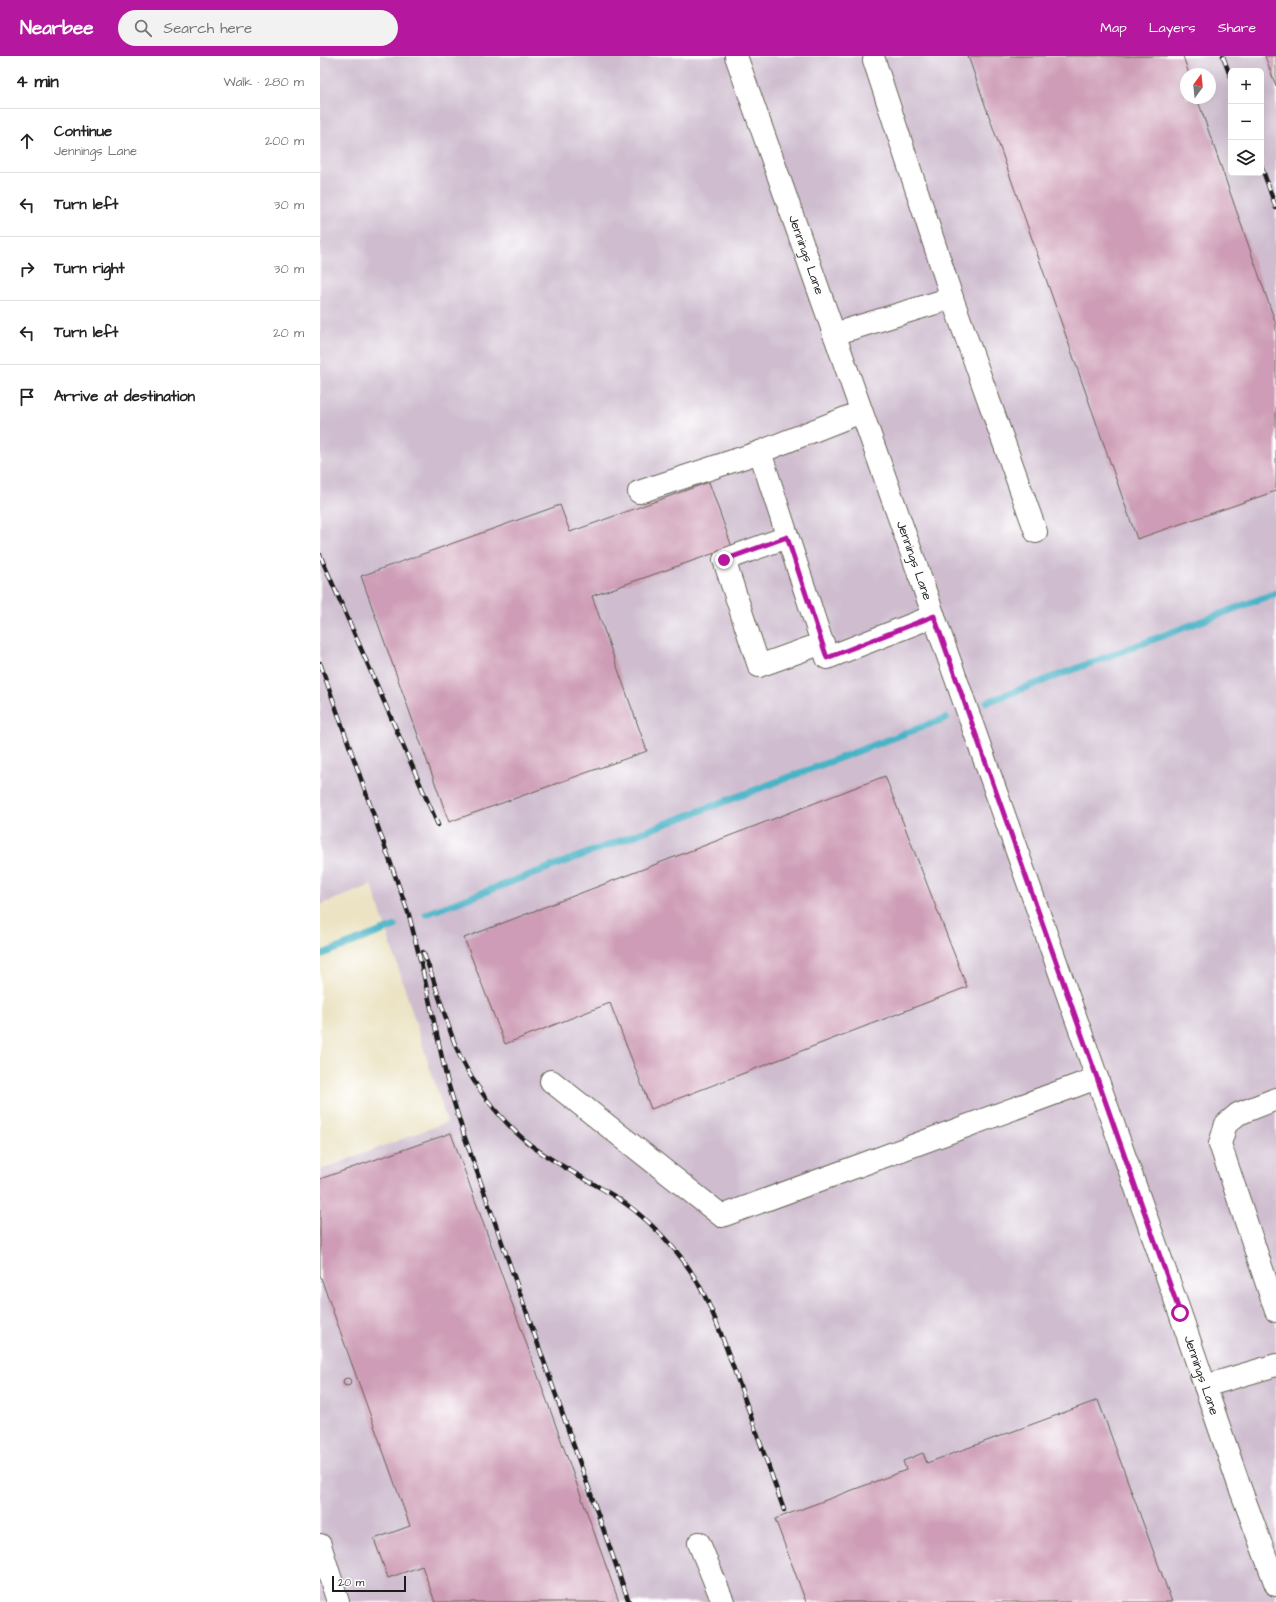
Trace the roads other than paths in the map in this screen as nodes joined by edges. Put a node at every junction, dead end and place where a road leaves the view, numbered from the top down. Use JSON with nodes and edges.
{"nodes":[{"id":1,"x":736,"y":56,"type":"edge"},
{"id":2,"x":874,"y":60,"type":"dead end"},
{"id":3,"x":952,"y":298,"type":"junction"},
{"id":4,"x":834,"y":334,"type":"junction"},
{"id":5,"x":862,"y":412,"type":"junction"},
{"id":6,"x":760,"y":452,"type":"junction"},
{"id":7,"x":639,"y":492,"type":"dead end"},
{"id":8,"x":1036,"y":532,"type":"dead end"},
{"id":9,"x":787,"y":537,"type":"junction"},
{"id":10,"x":934,"y":616,"type":"junction"},
{"id":11,"x":822,"y":643,"type":"junction"},
{"id":12,"x":1097,"y":1078,"type":"junction"},
{"id":13,"x":551,"y":1081,"type":"dead end"},
{"id":14,"x":1276,"y":1099,"type":"edge"},
{"id":15,"x":1276,"y":1311,"type":"edge"},
{"id":16,"x":1276,"y":1365,"type":"edge"},
{"id":17,"x":1205,"y":1386,"type":"junction"},
{"id":18,"x":699,"y":1543,"type":"dead end"},
{"id":19,"x":320,"y":1545,"type":"edge"},
{"id":20,"x":1276,"y":1585,"type":"edge"},
{"id":21,"x":338,"y":1602,"type":"edge"},
{"id":22,"x":724,"y":1602,"type":"edge"}],
"edges":[{"from":1,"to":4,"type":"street","name":"Jennings Lane"},
{"from":2,"to":3,"type":"street"},
{"from":3,"to":4,"type":"street"},
{"from":3,"to":8,"type":"street"},
{"from":4,"to":5,"type":"street","name":"Jennings Lane"},
{"from":5,"to":6,"type":"street"},
{"from":5,"to":10,"type":"street","name":"Jennings Lane"},
{"from":6,"to":7,"type":"street"},
{"from":6,"to":9,"type":"street"},
{"from":9,"to":11,"type":"street"},
{"from":9,"to":11,"type":"street"},
{"from":10,"to":11,"type":"street"},
{"from":10,"to":12,"type":"street","name":"Jennings Lane"},
{"from":12,"to":13,"type":"street"},
{"from":12,"to":17,"type":"street","name":"Jennings Lane"},
{"from":14,"to":15,"type":"street"},
{"from":16,"to":17,"type":"street"},
{"from":17,"to":20,"type":"street","name":"Jennings Lane"},
{"from":18,"to":22,"type":"street"},
{"from":19,"to":21,"type":"street"}]}
